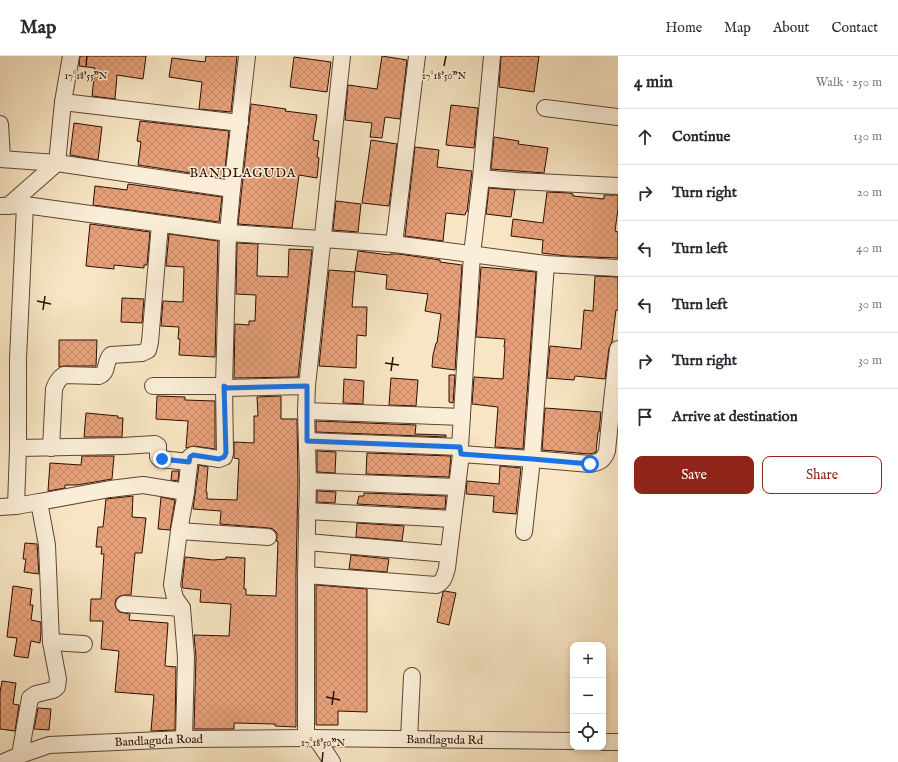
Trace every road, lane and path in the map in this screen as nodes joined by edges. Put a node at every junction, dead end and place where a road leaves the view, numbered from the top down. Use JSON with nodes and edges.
{"nodes":[{"id":1,"x":72,"y":56,"type":"edge"},
{"id":2,"x":248,"y":56,"type":"edge"},
{"id":3,"x":342,"y":56,"type":"edge"},
{"id":4,"x":417,"y":56,"type":"edge"},
{"id":5,"x":492,"y":56,"type":"edge"},
{"id":6,"x":63,"y":102,"type":"junction"},
{"id":7,"x":545,"y":108,"type":"dead end"},
{"id":8,"x":618,"y":117,"type":"edge"},
{"id":9,"x":240,"y":123,"type":"junction"},
{"id":10,"x":0,"y":124,"type":"edge"},
{"id":11,"x":1,"y":159,"type":"edge"},
{"id":12,"x":57,"y":163,"type":"junction"},
{"id":13,"x":481,"y":178,"type":"junction"},
{"id":14,"x":618,"y":186,"type":"edge"},
{"id":15,"x":232,"y":189,"type":"junction"},
{"id":16,"x":25,"y":205,"type":"junction"},
{"id":17,"x":4,"y":206,"type":"edge"},
{"id":18,"x":160,"y":224,"type":"junction"},
{"id":19,"x":228,"y":233,"type":"junction"},
{"id":20,"x":322,"y":239,"type":"junction"},
{"id":21,"x":394,"y":244,"type":"junction"},
{"id":22,"x":472,"y":254,"type":"junction"},
{"id":23,"x":546,"y":264,"type":"junction"},
{"id":24,"x":618,"y":268,"type":"edge"},
{"id":25,"x":618,"y":349,"type":"edge"},
{"id":26,"x":153,"y":386,"type":"dead end"},
{"id":27,"x":224,"y":386,"type":"junction"},
{"id":28,"x":307,"y":386,"type":"junction"},
{"id":29,"x":615,"y":402,"type":"edge"},
{"id":30,"x":306,"y":411,"type":"junction"},
{"id":31,"x":462,"y":417,"type":"junction"},
{"id":32,"x":307,"y":441,"type":"junction"},
{"id":33,"x":18,"y":448,"type":"junction"},
{"id":34,"x":51,"y":448,"type":"junction"},
{"id":35,"x":460,"y":451,"type":"junction"},
{"id":36,"x":532,"y":459,"type":"junction"},
{"id":37,"x":189,"y":462,"type":"junction"},
{"id":38,"x":308,"y":481,"type":"junction"},
{"id":39,"x":456,"y":487,"type":"junction"},
{"id":40,"x":186,"y":492,"type":"junction"},
{"id":41,"x":39,"y":502,"type":"junction"},
{"id":42,"x":16,"y":506,"type":"junction"},
{"id":43,"x":0,"y":507,"type":"edge"},
{"id":44,"x":307,"y":511,"type":"junction"},
{"id":45,"x":452,"y":518,"type":"junction"},
{"id":46,"x":179,"y":531,"type":"junction"},
{"id":47,"x":524,"y":532,"type":"dead end"},
{"id":48,"x":268,"y":537,"type":"dead end"},
{"id":49,"x":307,"y":542,"type":"junction"},
{"id":50,"x":448,"y":554,"type":"junction"},
{"id":51,"x":306,"y":575,"type":"junction"},
{"id":52,"x":124,"y":604,"type":"dead end"},
{"id":53,"x":182,"y":608,"type":"junction"},
{"id":54,"x":51,"y":642,"type":"junction"},
{"id":55,"x":84,"y":644,"type":"dead end"},
{"id":56,"x":412,"y":676,"type":"dead end"},
{"id":57,"x":311,"y":738,"type":"junction"},
{"id":58,"x":184,"y":739,"type":"junction"},
{"id":59,"x":409,"y":739,"type":"junction"},
{"id":60,"x":570,"y":742,"type":"edge"},
{"id":61,"x":606,"y":742,"type":"edge"},
{"id":62,"x":618,"y":742,"type":"edge"},
{"id":63,"x":20,"y":755,"type":"junction"},
{"id":64,"x":4,"y":762,"type":"edge"},
{"id":65,"x":332,"y":762,"type":"edge"}],
"edges":[{"from":1,"to":6,"type":"street"},
{"from":2,"to":9,"type":"street"},
{"from":3,"to":20,"type":"street"},
{"from":4,"to":21,"type":"street"},
{"from":5,"to":13,"type":"street"},
{"from":6,"to":9,"type":"street"},
{"from":6,"to":12,"type":"street"},
{"from":7,"to":8,"type":"street"},
{"from":9,"to":15,"type":"street"},
{"from":10,"to":11,"type":"street"},
{"from":11,"to":12,"type":"street"},
{"from":12,"to":15,"type":"street"},
{"from":12,"to":17,"type":"street"},
{"from":13,"to":14,"type":"street"},
{"from":13,"to":22,"type":"street"},
{"from":15,"to":19,"type":"street"},
{"from":16,"to":17,"type":"street"},
{"from":16,"to":18,"type":"street"},
{"from":16,"to":33,"type":"street"},
{"from":18,"to":19,"type":"street"},
{"from":18,"to":34,"type":"street"},
{"from":19,"to":20,"type":"street"},
{"from":19,"to":27,"type":"street"},
{"from":20,"to":21,"type":"street"},
{"from":20,"to":28,"type":"street"},
{"from":21,"to":22,"type":"street"},
{"from":22,"to":23,"type":"street"},
{"from":22,"to":31,"type":"street"},
{"from":23,"to":24,"type":"street"},
{"from":23,"to":36,"type":"street"},
{"from":25,"to":29,"type":"street"},
{"from":26,"to":27,"type":"street"},
{"from":27,"to":28,"type":"street"},
{"from":27,"to":37,"type":"street"},
{"from":28,"to":30,"type":"street"},
{"from":29,"to":36,"type":"street"},
{"from":30,"to":31,"type":"street"},
{"from":30,"to":32,"type":"street"},
{"from":31,"to":35,"type":"street"},
{"from":32,"to":35,"type":"street"},
{"from":32,"to":38,"type":"street"},
{"from":33,"to":34,"type":"street"},
{"from":33,"to":42,"type":"street"},
{"from":34,"to":37,"type":"street"},
{"from":35,"to":36,"type":"street"},
{"from":35,"to":39,"type":"street"},
{"from":36,"to":47,"type":"street"},
{"from":37,"to":40,"type":"street"},
{"from":38,"to":39,"type":"street"},
{"from":38,"to":44,"type":"street"},
{"from":39,"to":45,"type":"street"},
{"from":40,"to":41,"type":"street"},
{"from":40,"to":46,"type":"street"},
{"from":41,"to":42,"type":"street"},
{"from":41,"to":54,"type":"street"},
{"from":42,"to":43,"type":"street"},
{"from":44,"to":45,"type":"street"},
{"from":44,"to":49,"type":"street"},
{"from":45,"to":50,"type":"street"},
{"from":46,"to":48,"type":"street"},
{"from":46,"to":53,"type":"street"},
{"from":49,"to":50,"type":"street"},
{"from":49,"to":51,"type":"street"},
{"from":50,"to":51,"type":"street"},
{"from":51,"to":57,"type":"street"},
{"from":52,"to":53,"type":"street"},
{"from":53,"to":58,"type":"street"},
{"from":54,"to":55,"type":"street"},
{"from":54,"to":63,"type":"street"},
{"from":56,"to":59,"type":"street"},
{"from":57,"to":58,"type":"street","name":"Bandlaguda Road"},
{"from":57,"to":59,"type":"street","name":"Bandlaguda Rd"},
{"from":57,"to":65,"type":"street"},
{"from":58,"to":63,"type":"street","name":"Bandlaguda Road"},
{"from":59,"to":60,"type":"street","name":"Bandlaguda Rd"},
{"from":61,"to":62,"type":"street"},
{"from":63,"to":64,"type":"street","name":"Bandlaguda Road"}]}
